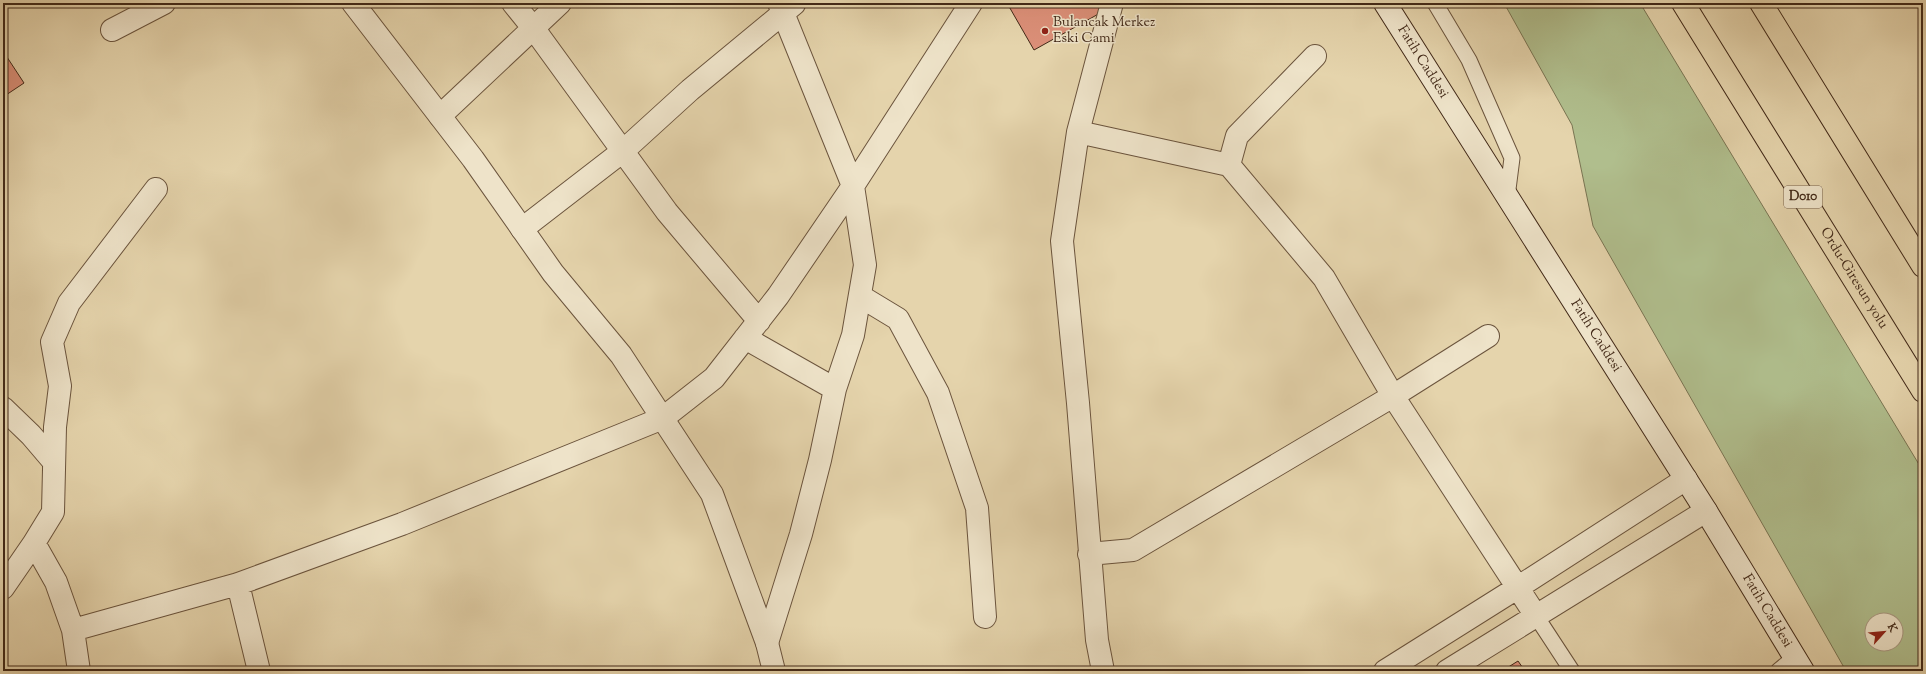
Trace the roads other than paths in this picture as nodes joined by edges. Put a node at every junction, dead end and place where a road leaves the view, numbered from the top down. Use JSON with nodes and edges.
{"nodes":[{"id":1,"x":164,"y":3,"type":"edge"},
{"id":2,"x":353,"y":3,"type":"edge"},
{"id":3,"x":513,"y":3,"type":"edge"},
{"id":4,"x":560,"y":3,"type":"edge"},
{"id":5,"x":971,"y":3,"type":"edge"},
{"id":6,"x":1112,"y":3,"type":"edge"},
{"id":7,"x":1385,"y":3,"type":"edge"},
{"id":8,"x":1435,"y":3,"type":"edge"},
{"id":9,"x":1683,"y":3,"type":"edge"},
{"id":10,"x":1761,"y":3,"type":"edge"},
{"id":11,"x":786,"y":6,"type":"edge"},
{"id":12,"x":534,"y":28,"type":"junction"},
{"id":13,"x":112,"y":30,"type":"dead end"},
{"id":14,"x":1315,"y":56,"type":"dead end"},
{"id":15,"x":440,"y":116,"type":"junction"},
{"id":16,"x":1078,"y":132,"type":"junction"},
{"id":17,"x":623,"y":151,"type":"junction"},
{"id":18,"x":1229,"y":165,"type":"junction"},
{"id":19,"x":854,"y":186,"type":"junction"},
{"id":20,"x":156,"y":189,"type":"dead end"},
{"id":21,"x":1507,"y":197,"type":"junction"},
{"id":22,"x":522,"y":229,"type":"junction"},
{"id":23,"x":1923,"y":266,"type":"edge"},
{"id":24,"x":860,"y":296,"type":"junction"},
{"id":25,"x":759,"y":321,"type":"junction"},
{"id":26,"x":1488,"y":336,"type":"dead end"},
{"id":27,"x":745,"y":338,"type":"junction"},
{"id":28,"x":835,"y":389,"type":"junction"},
{"id":29,"x":1923,"y":391,"type":"edge"},
{"id":30,"x":1393,"y":396,"type":"junction"},
{"id":31,"x":3,"y":408,"type":"edge"},
{"id":32,"x":662,"y":418,"type":"junction"},
{"id":33,"x":54,"y":462,"type":"junction"},
{"id":34,"x":1686,"y":479,"type":"junction"},
{"id":35,"x":1706,"y":511,"type":"junction"},
{"id":36,"x":34,"y":543,"type":"junction"},
{"id":37,"x":1089,"y":554,"type":"junction"},
{"id":38,"x":238,"y":584,"type":"junction"},
{"id":39,"x":3,"y":588,"type":"edge"},
{"id":40,"x":1517,"y":588,"type":"junction"},
{"id":41,"x":1536,"y":616,"type":"junction"},
{"id":42,"x":985,"y":617,"type":"dead end"},
{"id":43,"x":73,"y":630,"type":"junction"},
{"id":44,"x":767,"y":643,"type":"junction"},
{"id":45,"x":1799,"y":664,"type":"edge"},
{"id":46,"x":79,"y":671,"type":"edge"},
{"id":47,"x":259,"y":671,"type":"edge"},
{"id":48,"x":774,"y":671,"type":"edge"},
{"id":49,"x":1103,"y":671,"type":"edge"},
{"id":50,"x":1385,"y":671,"type":"edge"},
{"id":51,"x":1447,"y":671,"type":"edge"},
{"id":52,"x":1572,"y":671,"type":"edge"},
{"id":53,"x":1778,"y":671,"type":"edge"}],
"edges":[{"from":1,"to":13,"type":"street"},
{"from":2,"to":15,"type":"street"},
{"from":3,"to":12,"type":"street"},
{"from":4,"to":12,"type":"street"},
{"from":5,"to":19,"type":"street"},
{"from":6,"to":16,"type":"street"},
{"from":7,"to":21,"type":"street","name":"Fatih Caddesi"},
{"from":8,"to":21,"type":"lane"},
{"from":9,"to":29,"type":"highway","name":"Ordu-Giresun yolu","number":"D010"},
{"from":10,"to":23,"type":"highway"},
{"from":11,"to":17,"type":"street"},
{"from":11,"to":19,"type":"street"},
{"from":12,"to":15,"type":"street"},
{"from":12,"to":17,"type":"street"},
{"from":14,"to":18,"type":"street"},
{"from":15,"to":22,"type":"street"},
{"from":16,"to":18,"type":"street"},
{"from":16,"to":37,"type":"street"},
{"from":17,"to":22,"type":"street"},
{"from":17,"to":25,"type":"street"},
{"from":18,"to":30,"type":"street"},
{"from":19,"to":24,"type":"street"},
{"from":19,"to":25,"type":"street"},
{"from":20,"to":33,"type":"street"},
{"from":21,"to":34,"type":"street","name":"Fatih Caddesi"},
{"from":22,"to":32,"type":"street"},
{"from":24,"to":28,"type":"street"},
{"from":24,"to":42,"type":"street"},
{"from":25,"to":27,"type":"street"},
{"from":26,"to":30,"type":"street"},
{"from":27,"to":28,"type":"street"},
{"from":27,"to":32,"type":"street"},
{"from":28,"to":44,"type":"street"},
{"from":30,"to":37,"type":"street"},
{"from":30,"to":40,"type":"street"},
{"from":31,"to":33,"type":"street"},
{"from":32,"to":38,"type":"street"},
{"from":32,"to":44,"type":"street"},
{"from":33,"to":36,"type":"street"},
{"from":34,"to":35,"type":"street","name":"Fatih Caddesi"},
{"from":34,"to":40,"type":"street"},
{"from":35,"to":41,"type":"street"},
{"from":35,"to":45,"type":"street","name":"Fatih Caddesi"},
{"from":36,"to":39,"type":"street"},
{"from":36,"to":43,"type":"street"},
{"from":37,"to":49,"type":"street"},
{"from":38,"to":43,"type":"street"},
{"from":38,"to":47,"type":"street"},
{"from":40,"to":41,"type":"street"},
{"from":40,"to":50,"type":"street"},
{"from":41,"to":51,"type":"street"},
{"from":41,"to":52,"type":"lane"},
{"from":43,"to":46,"type":"street"},
{"from":44,"to":48,"type":"street"},
{"from":45,"to":53,"type":"lane"}]}
